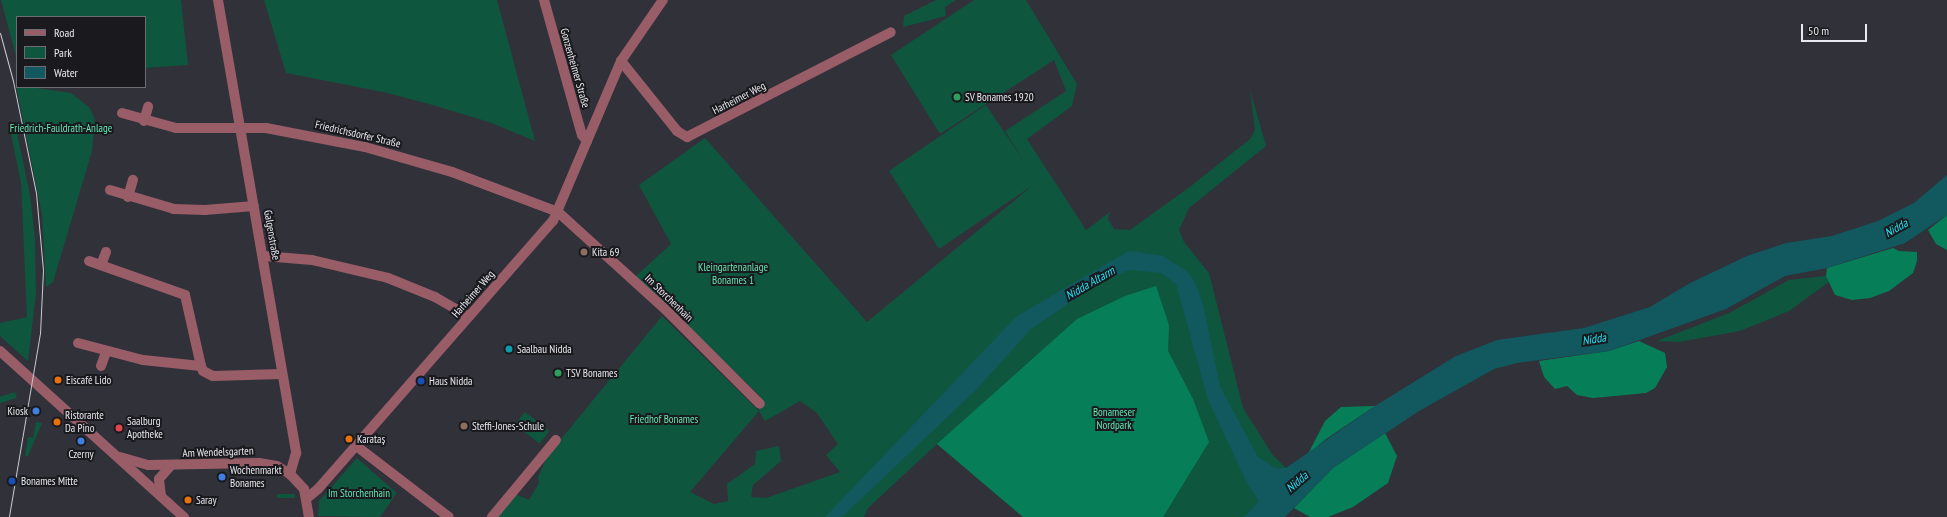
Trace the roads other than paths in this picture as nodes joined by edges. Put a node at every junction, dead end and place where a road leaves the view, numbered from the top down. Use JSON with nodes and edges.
{"nodes":[{"id":1,"x":218,"y":0,"type":"edge"},
{"id":2,"x":544,"y":0,"type":"edge"},
{"id":3,"x":663,"y":0,"type":"edge"},
{"id":4,"x":891,"y":32,"type":"dead end"},
{"id":5,"x":621,"y":61,"type":"junction"},
{"id":6,"x":148,"y":106,"type":"dead end"},
{"id":7,"x":122,"y":113,"type":"dead end"},
{"id":8,"x":144,"y":121,"type":"junction"},
{"id":9,"x":242,"y":128,"type":"junction"},
{"id":10,"x":587,"y":141,"type":"junction"},
{"id":11,"x":133,"y":180,"type":"dead end"},
{"id":12,"x":110,"y":190,"type":"dead end"},
{"id":13,"x":128,"y":197,"type":"junction"},
{"id":14,"x":254,"y":206,"type":"junction"},
{"id":15,"x":558,"y":212,"type":"junction"},
{"id":16,"x":106,"y":252,"type":"dead end"},
{"id":17,"x":264,"y":256,"type":"junction"},
{"id":18,"x":89,"y":261,"type":"dead end"},
{"id":19,"x":101,"y":266,"type":"junction"},
{"id":20,"x":469,"y":317,"type":"junction"},
{"id":21,"x":78,"y":343,"type":"dead end"},
{"id":22,"x":0,"y":351,"type":"edge"},
{"id":23,"x":106,"y":352,"type":"junction"},
{"id":24,"x":101,"y":366,"type":"dead end"},
{"id":25,"x":200,"y":366,"type":"junction"},
{"id":26,"x":282,"y":374,"type":"junction"},
{"id":27,"x":760,"y":404,"type":"dead end"},
{"id":28,"x":556,"y":440,"type":"dead end"},
{"id":29,"x":355,"y":445,"type":"junction"},
{"id":30,"x":116,"y":456,"type":"junction"},
{"id":31,"x":171,"y":465,"type":"junction"},
{"id":32,"x":290,"y":474,"type":"junction"},
{"id":33,"x":161,"y":496,"type":"junction"},
{"id":34,"x":307,"y":498,"type":"junction"},
{"id":35,"x":184,"y":517,"type":"edge"},
{"id":36,"x":309,"y":517,"type":"edge"},
{"id":37,"x":449,"y":517,"type":"edge"},
{"id":38,"x":492,"y":517,"type":"edge"}],
"edges":[{"from":1,"to":9,"type":"street","name":"Galgenstraße"},
{"from":2,"to":10,"type":"street","name":"Gonzenheimer Straße"},
{"from":3,"to":5,"type":"street","name":"Harheimer Weg"},
{"from":4,"to":5,"type":"street","name":"Harheimer Weg"},
{"from":5,"to":10,"type":"street","name":"Harheimer Weg"},
{"from":6,"to":8,"type":"street"},
{"from":7,"to":8,"type":"street","name":"Friedrichsdorfer Straße"},
{"from":8,"to":9,"type":"street","name":"Friedrichsdorfer Straße"},
{"from":9,"to":14,"type":"street","name":"Galgenstraße"},
{"from":9,"to":15,"type":"street","name":"Friedrichsdorfer Straße"},
{"from":10,"to":15,"type":"street","name":"Harheimer Weg"},
{"from":11,"to":13,"type":"street"},
{"from":12,"to":13,"type":"street"},
{"from":13,"to":14,"type":"street"},
{"from":14,"to":17,"type":"street","name":"Galgenstraße"},
{"from":15,"to":20,"type":"street","name":"Harheimer Weg"},
{"from":15,"to":27,"type":"street","name":"Im Storchenhain"},
{"from":16,"to":19,"type":"street"},
{"from":17,"to":20,"type":"street"},
{"from":17,"to":26,"type":"street","name":"Galgenstraße"},
{"from":18,"to":19,"type":"street"},
{"from":19,"to":25,"type":"street"},
{"from":20,"to":29,"type":"street","name":"Harheimer Weg"},
{"from":21,"to":23,"type":"street"},
{"from":22,"to":30,"type":"street"},
{"from":23,"to":24,"type":"street"},
{"from":23,"to":25,"type":"street"},
{"from":25,"to":26,"type":"street"},
{"from":26,"to":32,"type":"street","name":"Galgenstraße"},
{"from":28,"to":38,"type":"street"},
{"from":29,"to":34,"type":"street","name":"Harheimer Weg"},
{"from":29,"to":37,"type":"street"},
{"from":30,"to":31,"type":"street","name":"Am Wendelsgarten"},
{"from":30,"to":33,"type":"street"},
{"from":31,"to":32,"type":"street","name":"Am Wendelsgarten"},
{"from":31,"to":33,"type":"street"},
{"from":32,"to":34,"type":"street","name":"Am Wendelsgarten"},
{"from":33,"to":35,"type":"street"},
{"from":34,"to":36,"type":"street"}]}
